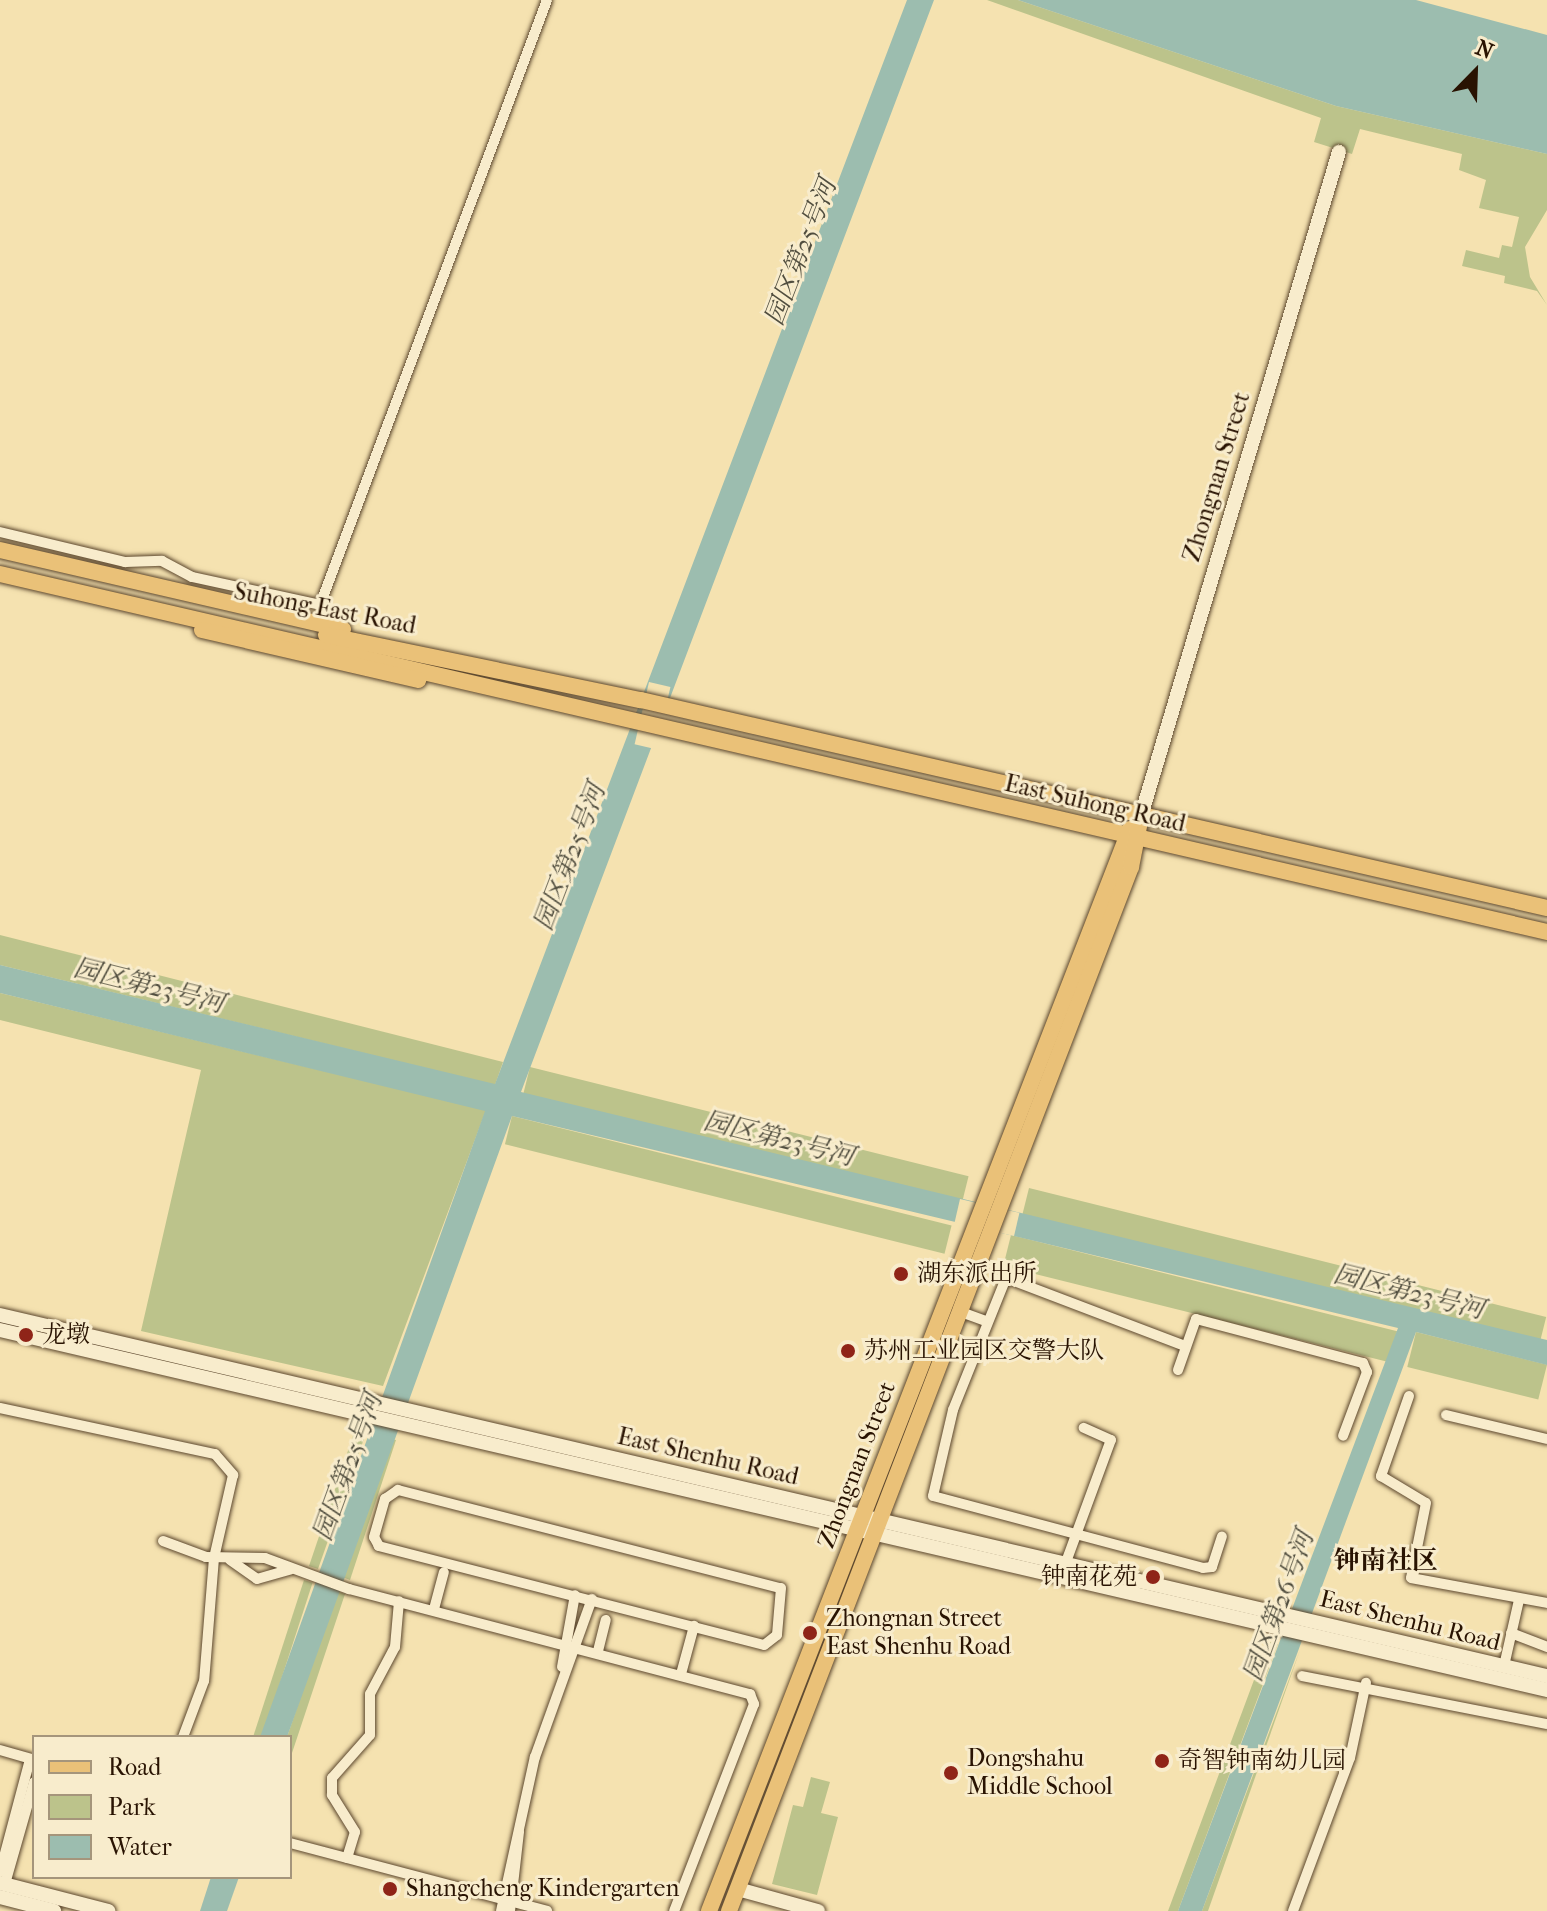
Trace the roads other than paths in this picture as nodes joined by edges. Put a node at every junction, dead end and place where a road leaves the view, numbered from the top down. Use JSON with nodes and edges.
{"nodes":[{"id":1,"x":547,"y":0,"type":"edge"},
{"id":2,"x":1339,"y":152,"type":"dead end"},
{"id":3,"x":0,"y":532,"type":"edge"},
{"id":4,"x":0,"y":550,"type":"edge"},
{"id":5,"x":4,"y":572,"type":"edge"},
{"id":6,"x":413,"y":650,"type":"junction"},
{"id":7,"x":641,"y":700,"type":"joint"},
{"id":8,"x":632,"y":722,"type":"joint"},
{"id":9,"x":1141,"y":816,"type":"junction"},
{"id":10,"x":1132,"y":838,"type":"junction"},
{"id":11,"x":1547,"y":908,"type":"edge"},
{"id":12,"x":1547,"y":932,"type":"edge"},
{"id":13,"x":961,"y":1312,"type":"junction"},
{"id":14,"x":0,"y":1315,"type":"edge"},
{"id":15,"x":986,"y":1321,"type":"junction"},
{"id":16,"x":0,"y":1330,"type":"edge"},
{"id":17,"x":1185,"y":1346,"type":"junction"},
{"id":18,"x":1178,"y":1370,"type":"dead end"},
{"id":19,"x":1409,"y":1396,"type":"dead end"},
{"id":20,"x":0,"y":1408,"type":"edge"},
{"id":21,"x":374,"y":1410,"type":"junction"},
{"id":22,"x":1446,"y":1415,"type":"dead end"},
{"id":23,"x":1084,"y":1428,"type":"dead end"},
{"id":24,"x":1343,"y":1436,"type":"dead end"},
{"id":25,"x":1547,"y":1439,"type":"edge"},
{"id":26,"x":860,"y":1522,"type":"junction"},
{"id":27,"x":880,"y":1526,"type":"junction"},
{"id":28,"x":1073,"y":1534,"type":"junction"},
{"id":29,"x":1222,"y":1537,"type":"dead end"},
{"id":30,"x":163,"y":1541,"type":"dead end"},
{"id":31,"x":214,"y":1558,"type":"junction"},
{"id":32,"x":230,"y":1560,"type":"junction"},
{"id":33,"x":1066,"y":1562,"type":"junction"},
{"id":34,"x":291,"y":1569,"type":"junction"},
{"id":35,"x":444,"y":1572,"type":"dead end"},
{"id":36,"x":575,"y":1595,"type":"junction"},
{"id":37,"x":592,"y":1599,"type":"junction"},
{"id":38,"x":1519,"y":1600,"type":"junction"},
{"id":39,"x":399,"y":1601,"type":"junction"},
{"id":40,"x":1547,"y":1603,"type":"edge"},
{"id":41,"x":434,"y":1609,"type":"junction"},
{"id":42,"x":606,"y":1620,"type":"dead end"},
{"id":43,"x":1286,"y":1621,"type":"junction"},
{"id":44,"x":694,"y":1626,"type":"junction"},
{"id":45,"x":1308,"y":1626,"type":"junction"},
{"id":46,"x":1511,"y":1633,"type":"junction"},
{"id":47,"x":563,"y":1642,"type":"junction"},
{"id":48,"x":580,"y":1647,"type":"junction"},
{"id":49,"x":1547,"y":1647,"type":"edge"},
{"id":50,"x":598,"y":1651,"type":"junction"},
{"id":51,"x":1504,"y":1666,"type":"junction"},
{"id":52,"x":681,"y":1674,"type":"junction"},
{"id":53,"x":1302,"y":1676,"type":"dead end"},
{"id":54,"x":1547,"y":1676,"type":"edge"},
{"id":55,"x":1366,"y":1683,"type":"junction"},
{"id":56,"x":1547,"y":1690,"type":"edge"},
{"id":57,"x":554,"y":1708,"type":"junction"},
{"id":58,"x":1547,"y":1724,"type":"edge"},
{"id":59,"x":184,"y":1735,"type":"edge"},
{"id":60,"x":0,"y":1750,"type":"edge"},
{"id":61,"x":32,"y":1759,"type":"edge"},
{"id":62,"x":32,"y":1788,"type":"edge"},
{"id":63,"x":292,"y":1844,"type":"edge"},
{"id":64,"x":347,"y":1858,"type":"junction"},
{"id":65,"x":1,"y":1884,"type":"edge"},
{"id":66,"x":738,"y":1889,"type":"junction"},
{"id":67,"x":506,"y":1906,"type":"edge"},
{"id":68,"x":54,"y":1911,"type":"edge"},
{"id":69,"x":108,"y":1911,"type":"edge"},
{"id":70,"x":547,"y":1911,"type":"edge"},
{"id":71,"x":674,"y":1911,"type":"edge"},
{"id":72,"x":709,"y":1911,"type":"edge"},
{"id":73,"x":729,"y":1911,"type":"edge"},
{"id":74,"x":818,"y":1911,"type":"edge"},
{"id":75,"x":1293,"y":1911,"type":"edge"}],
"edges":[{"from":1,"to":3,"type":"street"},
{"from":2,"to":9,"type":"main road","name":"Zhongnan Street"},
{"from":4,"to":6,"type":"main road"},
{"from":5,"to":6,"type":"main road","name":"Suhong East Road"},
{"from":5,"to":8,"type":"main road","name":"Suhong East Road"},
{"from":6,"to":7,"type":"main road","name":"Suhong East Road"},
{"from":7,"to":9,"type":"main road","name":"East Suhong Road"},
{"from":8,"to":10,"type":"main road","name":"East Suhong Road"},
{"from":9,"to":10,"type":"main road","name":"Zhongnan Street"},
{"from":9,"to":11,"type":"main road","name":"East Suhong Road"},
{"from":10,"to":12,"type":"main road","name":"East Suhong Road"},
{"from":10,"to":13,"type":"main road","name":"Zhongnan Street"},
{"from":10,"to":26,"type":"main road","name":"Zhongnan Street"},
{"from":13,"to":15,"type":"street"},
{"from":13,"to":27,"type":"main road","name":"Zhongnan Street"},
{"from":14,"to":21,"type":"main road","name":"East Shenhu Road"},
{"from":15,"to":17,"type":"street"},
{"from":15,"to":28,"type":"street"},
{"from":16,"to":21,"type":"main road","name":"East Shenhu Road"},
{"from":17,"to":18,"type":"street"},
{"from":17,"to":24,"type":"street"},
{"from":19,"to":38,"type":"street"},
{"from":20,"to":31,"type":"street"},
{"from":21,"to":26,"type":"main road","name":"East Shenhu Road"},
{"from":22,"to":25,"type":"street"},
{"from":23,"to":28,"type":"street"},
{"from":26,"to":27,"type":"main road","name":"East Shenhu Road"},
{"from":26,"to":72,"type":"main road","name":"Zhongnan Street"},
{"from":27,"to":33,"type":"main road","name":"East Shenhu Road"},
{"from":27,"to":43,"type":"main road","name":"East Shenhu Road"},
{"from":27,"to":66,"type":"main road","name":"Zhongnan Street"},
{"from":28,"to":29,"type":"street"},
{"from":28,"to":33,"type":"street"},
{"from":30,"to":31,"type":"street"},
{"from":31,"to":32,"type":"street"},
{"from":31,"to":59,"type":"street"},
{"from":32,"to":34,"type":"street"},
{"from":32,"to":34,"type":"street"},
{"from":33,"to":43,"type":"main road","name":"East Shenhu Road"},
{"from":34,"to":39,"type":"street"},
{"from":35,"to":41,"type":"street"},
{"from":36,"to":37,"type":"street"},
{"from":36,"to":44,"type":"street"},
{"from":36,"to":47,"type":"street"},
{"from":37,"to":44,"type":"street"},
{"from":37,"to":48,"type":"street"},
{"from":38,"to":40,"type":"street"},
{"from":38,"to":46,"type":"street"},
{"from":39,"to":41,"type":"street"},
{"from":39,"to":64,"type":"street"},
{"from":41,"to":47,"type":"street"},
{"from":42,"to":50,"type":"street"},
{"from":43,"to":45,"type":"main road","name":"East Shenhu Road"},
{"from":44,"to":52,"type":"street"},
{"from":45,"to":51,"type":"main road","name":"East Shenhu Road"},
{"from":45,"to":56,"type":"main road","name":"East Shenhu Road"},
{"from":46,"to":49,"type":"street"},
{"from":46,"to":51,"type":"street"},
{"from":47,"to":48,"type":"street"},
{"from":47,"to":57,"type":"street"},
{"from":48,"to":50,"type":"street"},
{"from":48,"to":57,"type":"street"},
{"from":50,"to":52,"type":"street"},
{"from":51,"to":54,"type":"main road","name":"East Shenhu Road"},
{"from":52,"to":71,"type":"street"},
{"from":53,"to":55,"type":"street"},
{"from":55,"to":58,"type":"street"},
{"from":55,"to":75,"type":"street"},
{"from":57,"to":67,"type":"street"},
{"from":60,"to":61,"type":"street"},
{"from":61,"to":65,"type":"street"},
{"from":62,"to":65,"type":"street"},
{"from":63,"to":64,"type":"street"},
{"from":64,"to":67,"type":"street"},
{"from":65,"to":68,"type":"main road"},
{"from":65,"to":69,"type":"main road"},
{"from":66,"to":73,"type":"main road","name":"Zhongnan Street"},
{"from":66,"to":74,"type":"main road"},
{"from":67,"to":70,"type":"street"}]}
